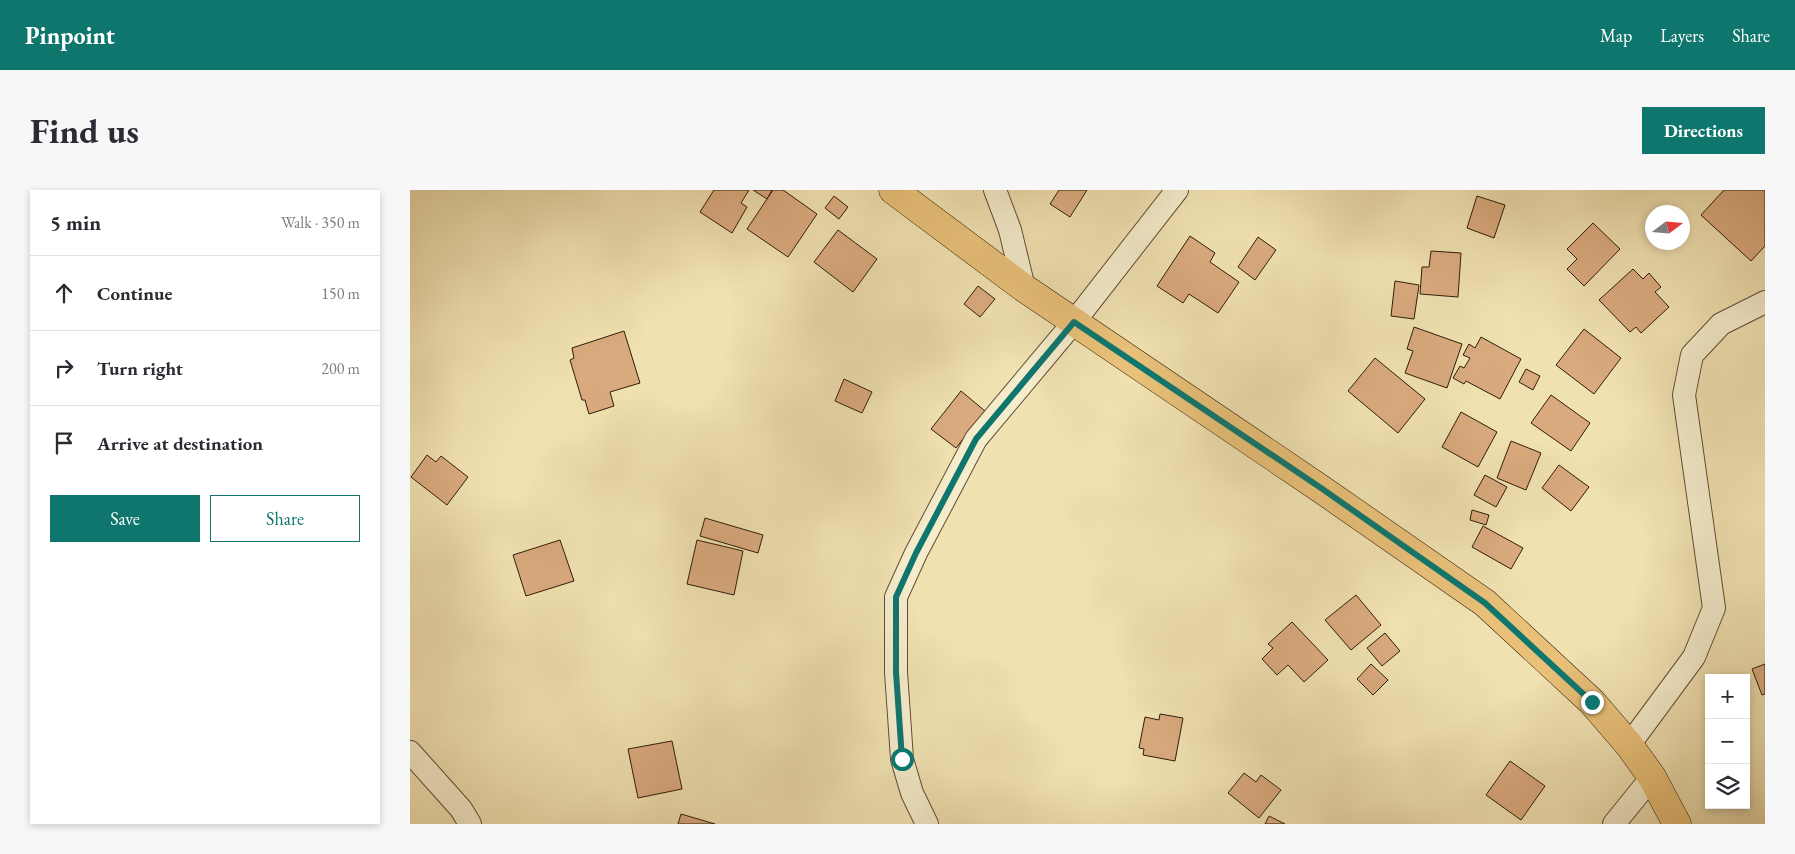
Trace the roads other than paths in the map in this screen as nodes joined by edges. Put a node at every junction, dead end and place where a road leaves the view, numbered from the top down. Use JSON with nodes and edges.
{"nodes":[{"id":1,"x":893,"y":190,"type":"edge"},
{"id":2,"x":996,"y":190,"type":"edge"},
{"id":3,"x":1177,"y":190,"type":"edge"},
{"id":4,"x":1024,"y":288,"type":"junction"},
{"id":5,"x":1765,"y":302,"type":"edge"},
{"id":6,"x":1074,"y":322,"type":"junction"},
{"id":7,"x":1629,"y":745,"type":"junction"},
{"id":8,"x":410,"y":752,"type":"edge"},
{"id":9,"x":1652,"y":777,"type":"junction"},
{"id":10,"x":470,"y":824,"type":"edge"},
{"id":11,"x":927,"y":824,"type":"edge"},
{"id":12,"x":1614,"y":824,"type":"edge"},
{"id":13,"x":1677,"y":824,"type":"edge"}],
"edges":[{"from":1,"to":4,"type":"main road"},
{"from":2,"to":4,"type":"street"},
{"from":3,"to":6,"type":"street"},
{"from":4,"to":6,"type":"main road"},
{"from":5,"to":7,"type":"street"},
{"from":6,"to":7,"type":"main road"},
{"from":6,"to":11,"type":"street"},
{"from":7,"to":9,"type":"main road"},
{"from":8,"to":10,"type":"street"},
{"from":9,"to":12,"type":"street"},
{"from":9,"to":13,"type":"main road"}]}
